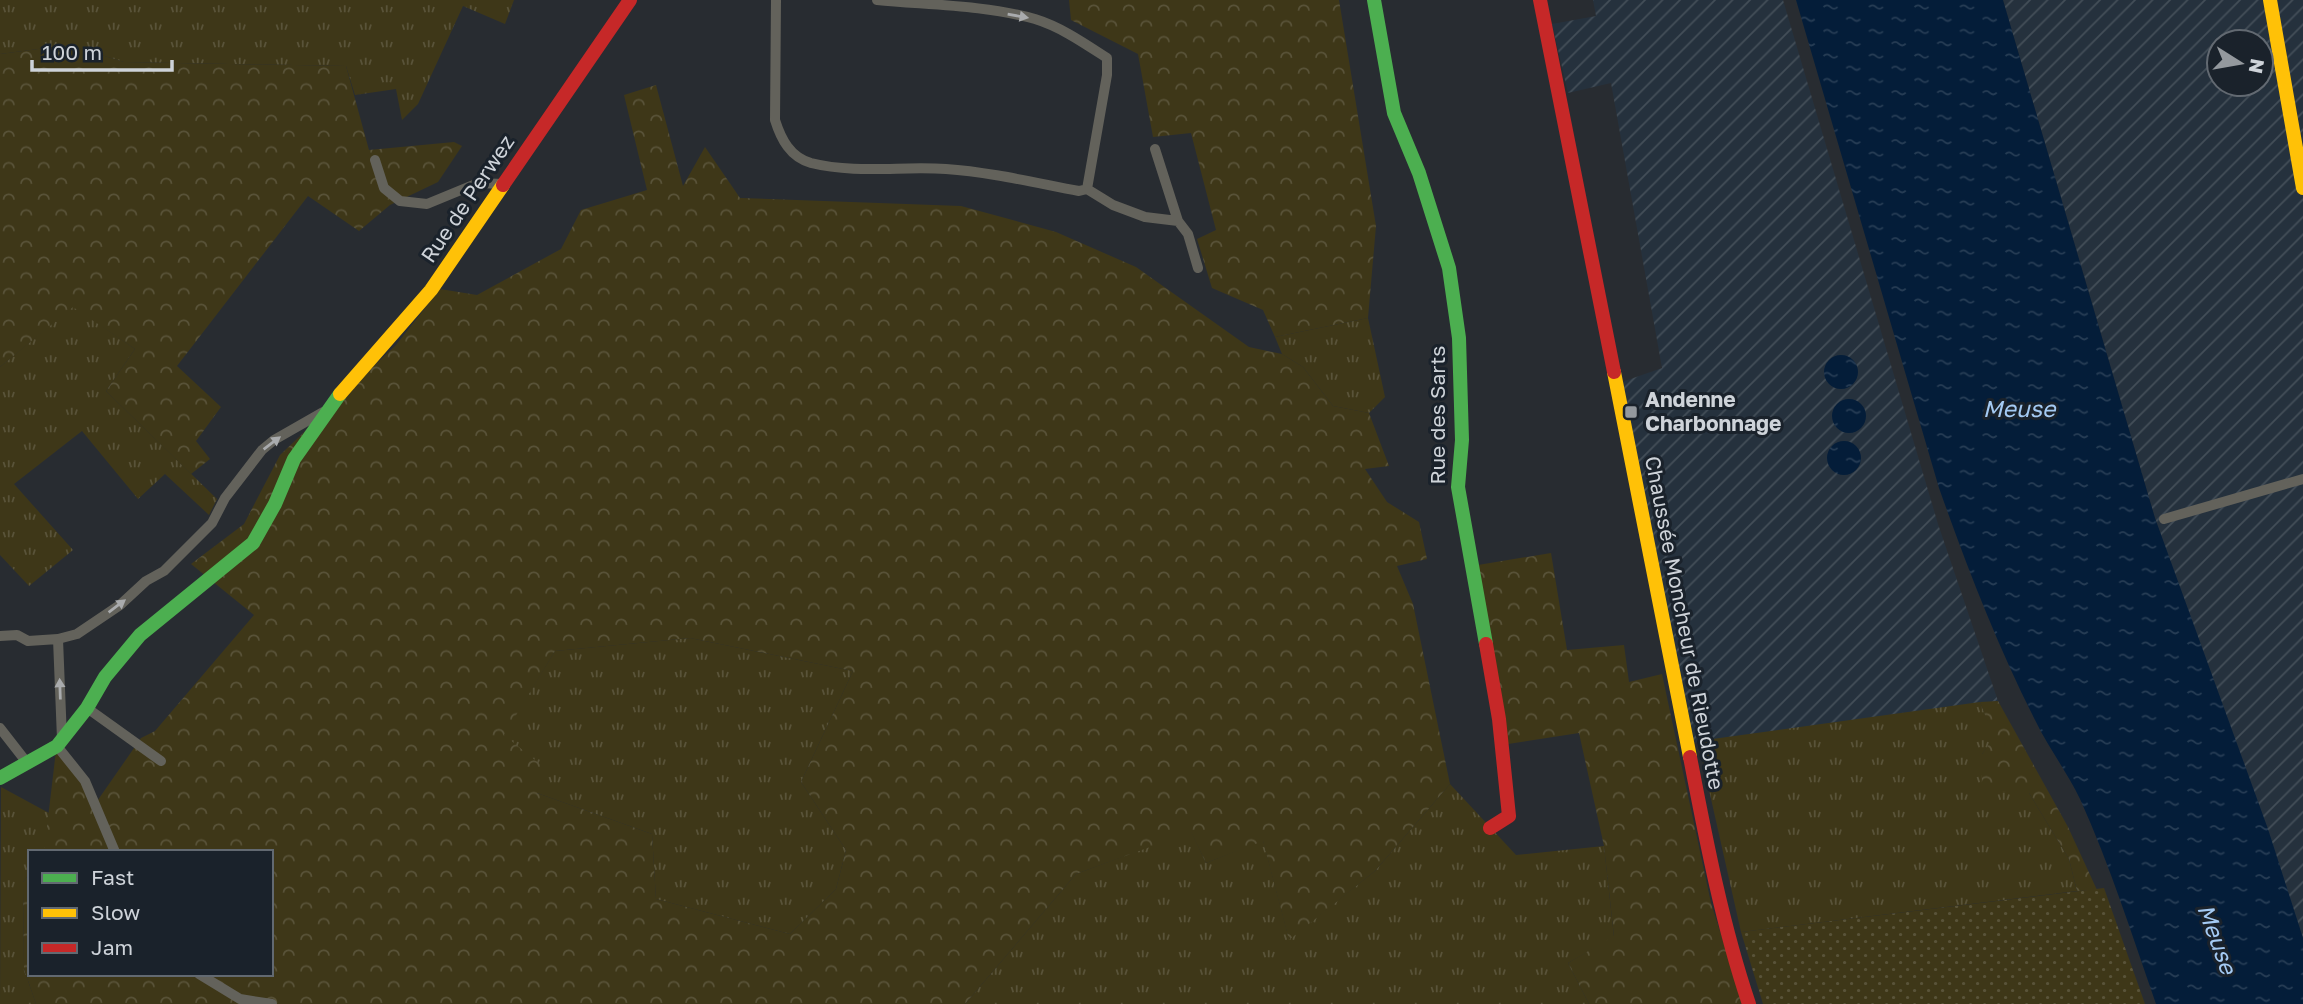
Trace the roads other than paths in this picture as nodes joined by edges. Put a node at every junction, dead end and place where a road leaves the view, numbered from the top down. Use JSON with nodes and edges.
{"nodes":[{"id":1,"x":630,"y":0,"type":"edge"},
{"id":2,"x":776,"y":0,"type":"edge"},
{"id":3,"x":877,"y":0,"type":"edge"},
{"id":4,"x":1374,"y":0,"type":"edge"},
{"id":5,"x":1540,"y":0,"type":"edge"},
{"id":6,"x":2270,"y":0,"type":"edge"},
{"id":7,"x":1155,"y":149,"type":"dead end"},
{"id":8,"x":375,"y":160,"type":"dead end"},
{"id":9,"x":503,"y":184,"type":"junction"},
{"id":10,"x":2303,"y":188,"type":"edge"},
{"id":11,"x":1087,"y":189,"type":"junction"},
{"id":12,"x":1178,"y":221,"type":"junction"},
{"id":13,"x":1198,"y":268,"type":"dead end"},
{"id":14,"x":326,"y":410,"type":"junction"},
{"id":15,"x":2303,"y":479,"type":"edge"},
{"id":16,"x":2164,"y":519,"type":"dead end"},
{"id":17,"x":0,"y":636,"type":"edge"},
{"id":18,"x":58,"y":639,"type":"junction"},
{"id":19,"x":88,"y":708,"type":"junction"},
{"id":20,"x":0,"y":728,"type":"edge"},
{"id":21,"x":59,"y":743,"type":"junction"},
{"id":22,"x":161,"y":761,"type":"dead end"},
{"id":23,"x":28,"y":764,"type":"junction"},
{"id":24,"x":0,"y":778,"type":"edge"},
{"id":25,"x":1490,"y":828,"type":"dead end"},
{"id":26,"x":114,"y":850,"type":"edge"},
{"id":27,"x":202,"y":976,"type":"edge"},
{"id":28,"x":272,"y":1004,"type":"edge"},
{"id":29,"x":1749,"y":1004,"type":"edge"}],
"edges":[{"from":1,"to":9,"type":"street","name":"Rue de Perwez"},
{"from":2,"to":11,"type":"street"},
{"from":3,"to":11,"type":"street","one_way":true},
{"from":4,"to":25,"type":"street","name":"Rue des Sarts"},
{"from":5,"to":29,"type":"street","name":"Chaussée Moncheur de Rieudotte"},
{"from":6,"to":10,"type":"street"},
{"from":7,"to":12,"type":"street"},
{"from":8,"to":9,"type":"street"},
{"from":9,"to":14,"type":"street","name":"Rue de Perwez"},
{"from":11,"to":12,"type":"street"},
{"from":12,"to":13,"type":"street"},
{"from":18,"to":14,"type":"street","name":"Rue de Perwez","one_way":true},
{"from":14,"to":19,"type":"street","name":"Rue de Perwez"},
{"from":15,"to":16,"type":"street"},
{"from":17,"to":18,"type":"street","name":"Rue de Perwez"},
{"from":21,"to":18,"type":"street","one_way":true},
{"from":19,"to":21,"type":"street","name":"Rue de Perwez"},
{"from":19,"to":22,"type":"street"},
{"from":20,"to":23,"type":"street"},
{"from":21,"to":23,"type":"street","name":"Rue de Perwez"},
{"from":21,"to":26,"type":"street"},
{"from":23,"to":24,"type":"street","name":"Rue de Perwez"},
{"from":27,"to":28,"type":"street"}]}
